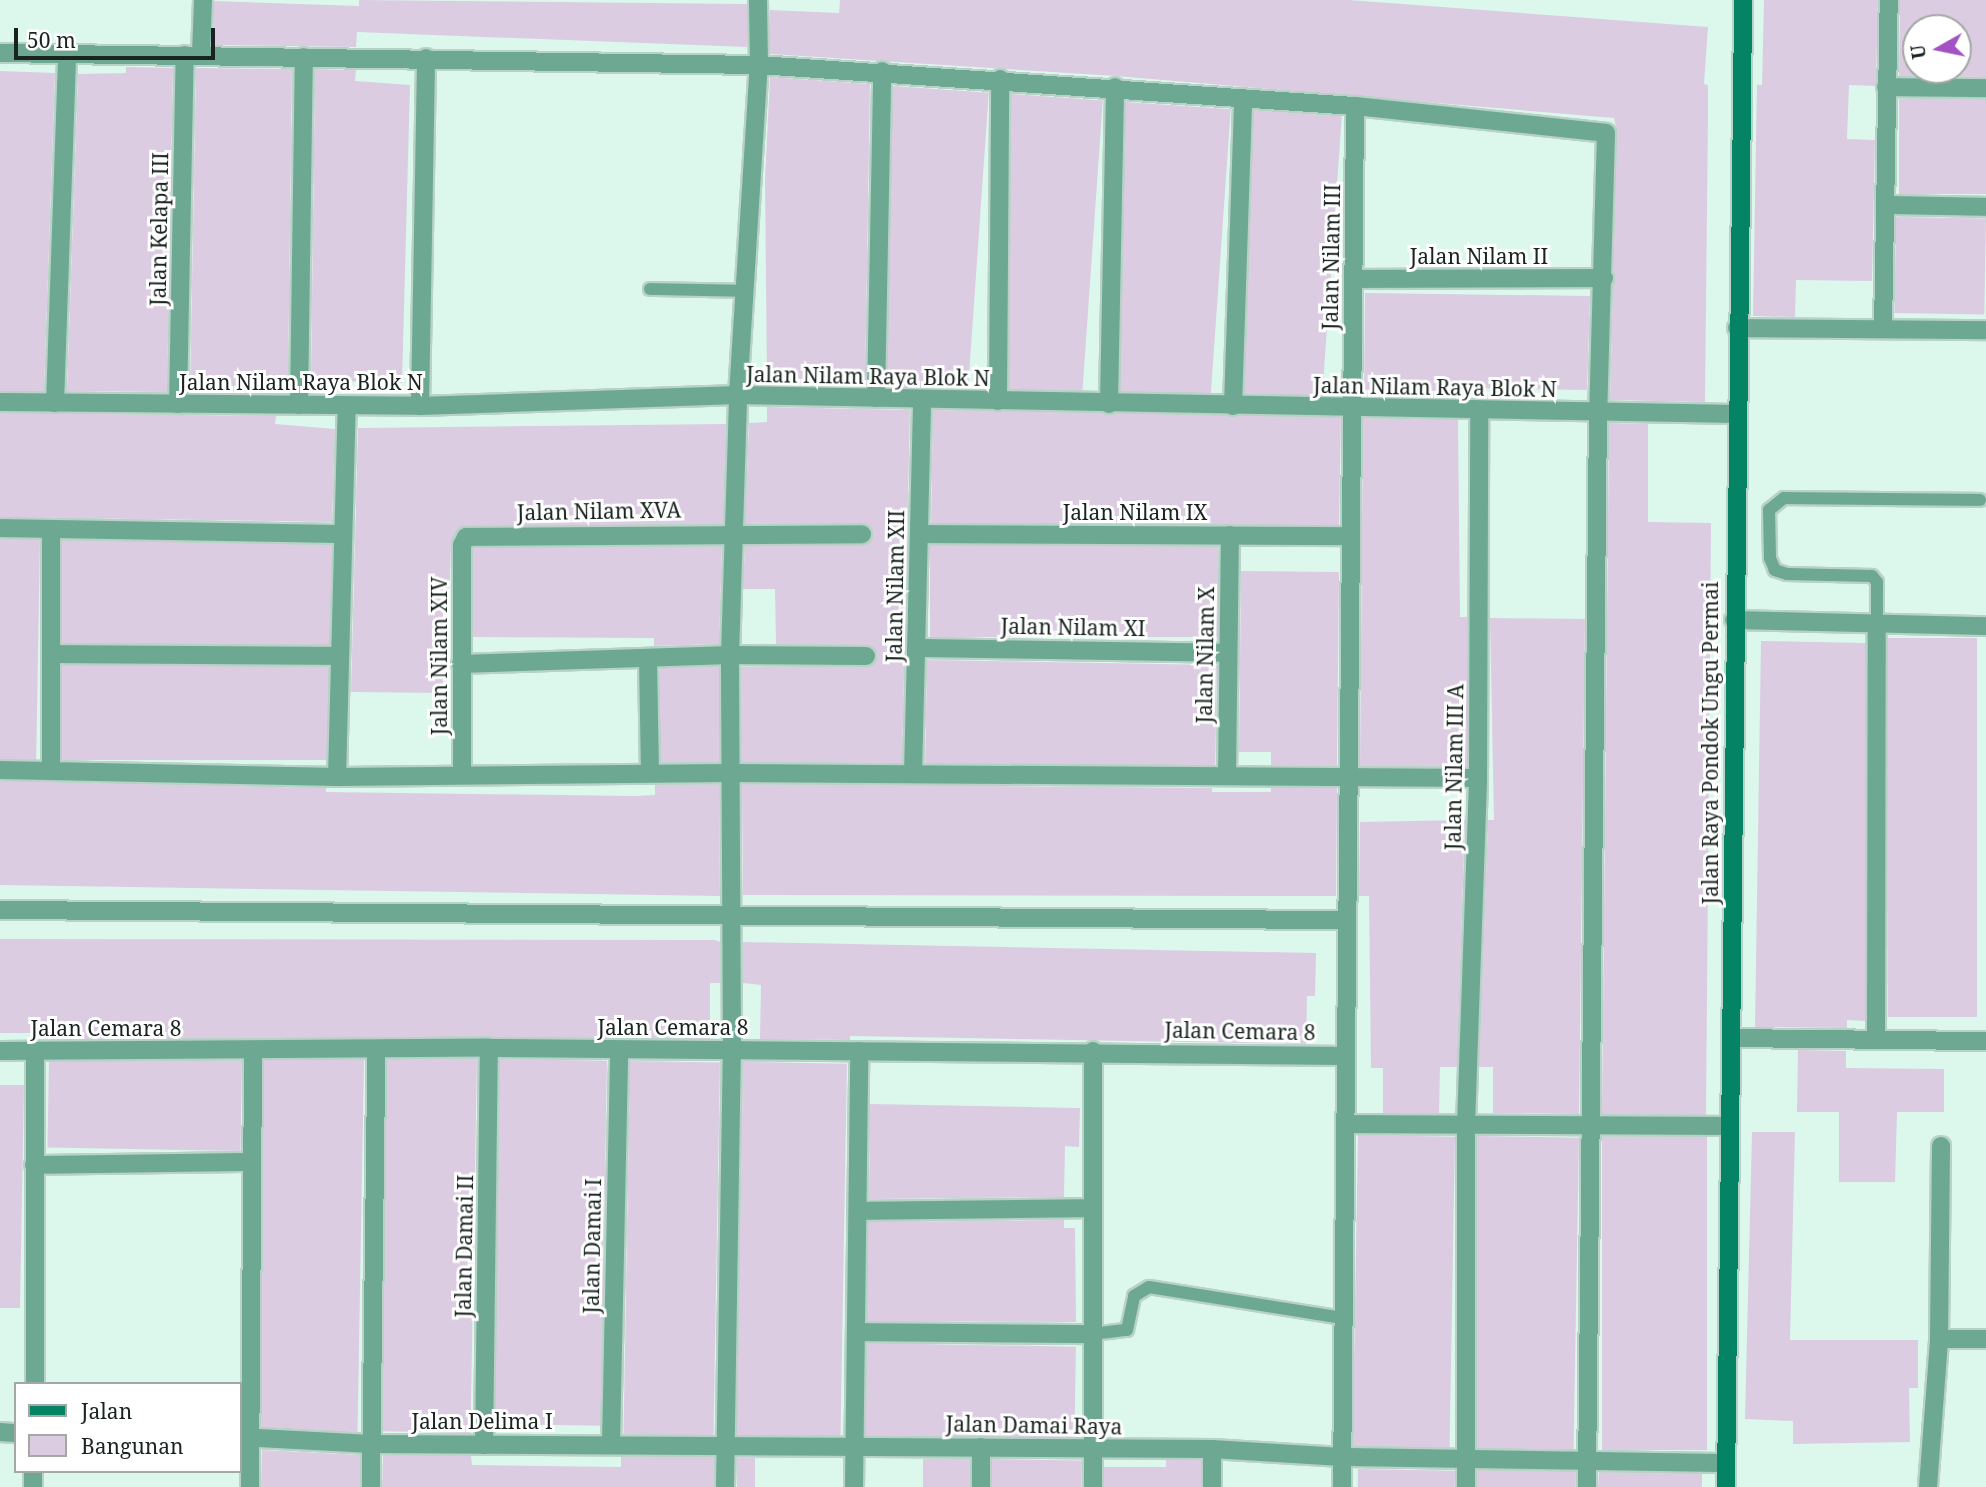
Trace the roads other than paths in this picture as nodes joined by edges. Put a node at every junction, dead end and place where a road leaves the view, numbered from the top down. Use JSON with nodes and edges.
{"nodes":[{"id":1,"x":203,"y":0,"type":"edge"},
{"id":2,"x":758,"y":0,"type":"edge"},
{"id":3,"x":1743,"y":0,"type":"edge"},
{"id":4,"x":1889,"y":0,"type":"edge"},
{"id":5,"x":0,"y":53,"type":"edge"},
{"id":6,"x":67,"y":54,"type":"junction"},
{"id":7,"x":193,"y":55,"type":"junction"},
{"id":8,"x":304,"y":57,"type":"junction"},
{"id":9,"x":426,"y":58,"type":"junction"},
{"id":10,"x":759,"y":65,"type":"junction"},
{"id":11,"x":882,"y":71,"type":"junction"},
{"id":12,"x":1000,"y":79,"type":"junction"},
{"id":13,"x":1115,"y":87,"type":"junction"},
{"id":14,"x":1886,"y":87,"type":"junction"},
{"id":15,"x":1986,"y":89,"type":"edge"},
{"id":16,"x":1243,"y":98,"type":"junction"},
{"id":17,"x":1355,"y":106,"type":"junction"},
{"id":18,"x":1885,"y":205,"type":"junction"},
{"id":19,"x":1986,"y":206,"type":"edge"},
{"id":20,"x":1604,"y":278,"type":"junction"},
{"id":21,"x":1353,"y":279,"type":"junction"},
{"id":22,"x":650,"y":289,"type":"dead end"},
{"id":23,"x":745,"y":292,"type":"junction"},
{"id":24,"x":1737,"y":328,"type":"junction"},
{"id":25,"x":1883,"y":329,"type":"junction"},
{"id":26,"x":1986,"y":330,"type":"edge"},
{"id":27,"x":738,"y":396,"type":"junction"},
{"id":28,"x":876,"y":398,"type":"junction"},
{"id":29,"x":922,"y":400,"type":"junction"},
{"id":30,"x":998,"y":401,"type":"junction"},
{"id":31,"x":0,"y":402,"type":"edge"},
{"id":32,"x":55,"y":403,"type":"junction"},
{"id":33,"x":178,"y":404,"type":"junction"},
{"id":34,"x":1109,"y":404,"type":"junction"},
{"id":35,"x":299,"y":405,"type":"junction"},
{"id":36,"x":347,"y":406,"type":"junction"},
{"id":37,"x":420,"y":406,"type":"junction"},
{"id":38,"x":1233,"y":406,"type":"junction"},
{"id":39,"x":1352,"y":409,"type":"junction"},
{"id":40,"x":1479,"y":411,"type":"junction"},
{"id":41,"x":1598,"y":412,"type":"junction"},
{"id":42,"x":1736,"y":414,"type":"junction"},
{"id":43,"x":1980,"y":500,"type":"dead end"},
{"id":44,"x":0,"y":528,"type":"edge"},
{"id":45,"x":51,"y":530,"type":"junction"},
{"id":46,"x":733,"y":533,"type":"junction"},
{"id":47,"x":343,"y":534,"type":"junction"},
{"id":48,"x":862,"y":534,"type":"dead end"},
{"id":49,"x":919,"y":534,"type":"junction"},
{"id":50,"x":1230,"y":535,"type":"junction"},
{"id":51,"x":1351,"y":536,"type":"junction"},
{"id":52,"x":466,"y":537,"type":"joint"},
{"id":53,"x":1734,"y":620,"type":"junction"},
{"id":54,"x":1877,"y":625,"type":"junction"},
{"id":55,"x":1986,"y":625,"type":"edge"},
{"id":56,"x":916,"y":648,"type":"junction"},
{"id":57,"x":1228,"y":653,"type":"junction"},
{"id":58,"x":52,"y":654,"type":"junction"},
{"id":59,"x":730,"y":655,"type":"junction"},
{"id":60,"x":340,"y":656,"type":"junction"},
{"id":61,"x":866,"y":656,"type":"dead end"},
{"id":62,"x":648,"y":658,"type":"junction"},
{"id":63,"x":461,"y":664,"type":"junction"},
{"id":64,"x":0,"y":770,"type":"edge"},
{"id":65,"x":51,"y":771,"type":"junction"},
{"id":66,"x":729,"y":773,"type":"junction"},
{"id":67,"x":650,"y":774,"type":"junction"},
{"id":68,"x":462,"y":775,"type":"junction"},
{"id":69,"x":913,"y":775,"type":"junction"},
{"id":70,"x":1227,"y":776,"type":"junction"},
{"id":71,"x":337,"y":777,"type":"junction"},
{"id":72,"x":1348,"y":777,"type":"junction"},
{"id":73,"x":1478,"y":778,"type":"junction"},
{"id":74,"x":0,"y":910,"type":"edge"},
{"id":75,"x":731,"y":915,"type":"junction"},
{"id":76,"x":1347,"y":920,"type":"junction"},
{"id":77,"x":1731,"y":1038,"type":"junction"},
{"id":78,"x":1876,"y":1040,"type":"junction"},
{"id":79,"x":1986,"y":1041,"type":"edge"},
{"id":80,"x":489,"y":1048,"type":"junction"},
{"id":81,"x":376,"y":1049,"type":"junction"},
{"id":82,"x":732,"y":1049,"type":"junction"},
{"id":83,"x":253,"y":1050,"type":"junction"},
{"id":84,"x":619,"y":1050,"type":"junction"},
{"id":85,"x":0,"y":1051,"type":"edge"},
{"id":86,"x":35,"y":1051,"type":"junction"},
{"id":87,"x":859,"y":1051,"type":"junction"},
{"id":88,"x":1093,"y":1051,"type":"junction"},
{"id":89,"x":1346,"y":1056,"type":"junction"},
{"id":90,"x":1345,"y":1124,"type":"junction"},
{"id":91,"x":1590,"y":1124,"type":"junction"},
{"id":92,"x":1466,"y":1125,"type":"junction"},
{"id":93,"x":1728,"y":1126,"type":"junction"},
{"id":94,"x":1941,"y":1146,"type":"dead end"},
{"id":95,"x":251,"y":1162,"type":"junction"},
{"id":96,"x":34,"y":1165,"type":"junction"},
{"id":97,"x":1093,"y":1208,"type":"junction"},
{"id":98,"x":858,"y":1211,"type":"junction"},
{"id":99,"x":1343,"y":1318,"type":"junction"},
{"id":100,"x":856,"y":1332,"type":"junction"},
{"id":101,"x":1092,"y":1334,"type":"junction"},
{"id":102,"x":1938,"y":1339,"type":"junction"},
{"id":103,"x":1986,"y":1339,"type":"edge"},
{"id":104,"x":35,"y":1382,"type":"edge"},
{"id":105,"x":246,"y":1437,"type":"edge"},
{"id":106,"x":611,"y":1443,"type":"junction"},
{"id":107,"x":725,"y":1443,"type":"junction"},
{"id":108,"x":372,"y":1444,"type":"junction"},
{"id":109,"x":484,"y":1445,"type":"junction"},
{"id":110,"x":854,"y":1445,"type":"junction"},
{"id":111,"x":981,"y":1447,"type":"junction"},
{"id":112,"x":1092,"y":1448,"type":"junction"},
{"id":113,"x":1212,"y":1449,"type":"junction"},
{"id":114,"x":1342,"y":1457,"type":"junction"},
{"id":115,"x":1465,"y":1459,"type":"junction"},
{"id":116,"x":1587,"y":1461,"type":"junction"},
{"id":117,"x":1726,"y":1463,"type":"junction"},
{"id":118,"x":250,"y":1487,"type":"edge"},
{"id":119,"x":371,"y":1487,"type":"edge"},
{"id":120,"x":725,"y":1487,"type":"edge"},
{"id":121,"x":854,"y":1487,"type":"edge"},
{"id":122,"x":981,"y":1487,"type":"edge"},
{"id":123,"x":1093,"y":1487,"type":"edge"},
{"id":124,"x":1212,"y":1487,"type":"edge"},
{"id":125,"x":1342,"y":1487,"type":"edge"},
{"id":126,"x":1466,"y":1487,"type":"edge"},
{"id":127,"x":1587,"y":1487,"type":"edge"},
{"id":128,"x":1726,"y":1487,"type":"edge"},
{"id":129,"x":1928,"y":1487,"type":"edge"}],
"edges":[{"from":1,"to":7,"type":"street","name":"Jalan Kelapa III"},
{"from":2,"to":10,"type":"street"},
{"from":3,"to":24,"type":"street","name":"Jalan Raya Pondok Ungu Permai"},
{"from":4,"to":14,"type":"street"},
{"from":5,"to":6,"type":"street"},
{"from":6,"to":7,"type":"street"},
{"from":6,"to":32,"type":"street"},
{"from":7,"to":8,"type":"street"},
{"from":7,"to":33,"type":"street","name":"Jalan Kelapa III"},
{"from":8,"to":9,"type":"street"},
{"from":8,"to":35,"type":"street"},
{"from":9,"to":10,"type":"street"},
{"from":9,"to":37,"type":"street"},
{"from":10,"to":11,"type":"street"},
{"from":10,"to":23,"type":"street"},
{"from":11,"to":12,"type":"street"},
{"from":11,"to":28,"type":"street"},
{"from":12,"to":13,"type":"street"},
{"from":12,"to":30,"type":"street"},
{"from":13,"to":16,"type":"street"},
{"from":13,"to":34,"type":"street"},
{"from":14,"to":15,"type":"street"},
{"from":14,"to":18,"type":"street"},
{"from":16,"to":17,"type":"street"},
{"from":16,"to":38,"type":"street"},
{"from":17,"to":20,"type":"street"},
{"from":17,"to":21,"type":"street","name":"Jalan Nilam III"},
{"from":18,"to":19,"type":"street"},
{"from":18,"to":25,"type":"street"},
{"from":20,"to":21,"type":"street","name":"Jalan Nilam II"},
{"from":20,"to":41,"type":"street"},
{"from":21,"to":39,"type":"street","name":"Jalan Nilam III"},
{"from":22,"to":23,"type":"lane"},
{"from":23,"to":27,"type":"street"},
{"from":24,"to":25,"type":"street"},
{"from":24,"to":42,"type":"street","name":"Jalan Raya Pondok Ungu Permai"},
{"from":25,"to":26,"type":"street"},
{"from":27,"to":28,"type":"street","name":"Jalan Nilam Raya Blok N"},
{"from":27,"to":37,"type":"street","name":"Jalan Nilam Raya Blok N"},
{"from":27,"to":46,"type":"street"},
{"from":28,"to":29,"type":"street","name":"Jalan Nilam Raya Blok N"},
{"from":29,"to":30,"type":"street","name":"Jalan Nilam Raya Blok N"},
{"from":29,"to":49,"type":"street","name":"Jalan Nilam XII"},
{"from":30,"to":34,"type":"street","name":"Jalan Nilam Raya Blok N"},
{"from":31,"to":32,"type":"street","name":"Jalan Nilam Raya Blok N"},
{"from":32,"to":33,"type":"street","name":"Jalan Nilam Raya Blok N"},
{"from":33,"to":35,"type":"street","name":"Jalan Nilam Raya Blok N"},
{"from":34,"to":38,"type":"street","name":"Jalan Nilam Raya Blok N"},
{"from":35,"to":36,"type":"street","name":"Jalan Nilam Raya Blok N"},
{"from":36,"to":37,"type":"street","name":"Jalan Nilam Raya Blok N"},
{"from":36,"to":47,"type":"street"},
{"from":38,"to":39,"type":"street","name":"Jalan Nilam Raya Blok N"},
{"from":39,"to":40,"type":"street","name":"Jalan Nilam Raya Blok N"},
{"from":39,"to":51,"type":"street","name":"Jalan Nilam III"},
{"from":40,"to":41,"type":"street","name":"Jalan Nilam Raya Blok N"},
{"from":40,"to":73,"type":"street","name":"Jalan Nilam III A"},
{"from":41,"to":42,"type":"street","name":"Jalan Nilam Raya Blok N"},
{"from":41,"to":91,"type":"street"},
{"from":42,"to":53,"type":"street","name":"Jalan Raya Pondok Ungu Permai"},
{"from":43,"to":54,"type":"lane"},
{"from":44,"to":45,"type":"street"},
{"from":45,"to":47,"type":"street"},
{"from":45,"to":58,"type":"street"},
{"from":46,"to":48,"type":"street","name":"Jalan Nilam XVA"},
{"from":46,"to":52,"type":"street","name":"Jalan Nilam XVA"},
{"from":46,"to":59,"type":"street"},
{"from":47,"to":60,"type":"street"},
{"from":49,"to":50,"type":"street","name":"Jalan Nilam IX"},
{"from":49,"to":56,"type":"street","name":"Jalan Nilam XII"},
{"from":50,"to":51,"type":"street","name":"Jalan Nilam IX"},
{"from":50,"to":57,"type":"street","name":"Jalan Nilam X"},
{"from":51,"to":72,"type":"street","name":"Jalan Nilam III"},
{"from":52,"to":63,"type":"street","name":"Jalan Nilam XIV"},
{"from":53,"to":54,"type":"street"},
{"from":53,"to":77,"type":"street","name":"Jalan Raya Pondok Ungu Permai"},
{"from":54,"to":55,"type":"street"},
{"from":54,"to":78,"type":"street"},
{"from":56,"to":57,"type":"street","name":"Jalan Nilam XI"},
{"from":56,"to":69,"type":"street","name":"Jalan Nilam XII"},
{"from":57,"to":70,"type":"street","name":"Jalan Nilam X"},
{"from":58,"to":60,"type":"street"},
{"from":58,"to":65,"type":"street"},
{"from":59,"to":61,"type":"street"},
{"from":59,"to":62,"type":"street"},
{"from":59,"to":66,"type":"street"},
{"from":60,"to":71,"type":"street"},
{"from":62,"to":63,"type":"street"},
{"from":62,"to":67,"type":"street"},
{"from":63,"to":68,"type":"street","name":"Jalan Nilam XIV"},
{"from":64,"to":65,"type":"street"},
{"from":65,"to":71,"type":"street"},
{"from":66,"to":67,"type":"street"},
{"from":66,"to":69,"type":"street"},
{"from":66,"to":75,"type":"street"},
{"from":67,"to":68,"type":"street"},
{"from":68,"to":71,"type":"street"},
{"from":69,"to":70,"type":"street"},
{"from":70,"to":72,"type":"street"},
{"from":72,"to":73,"type":"street"},
{"from":72,"to":76,"type":"street","name":"Jalan Nilam III"},
{"from":73,"to":92,"type":"street","name":"Jalan Nilam III A"},
{"from":74,"to":75,"type":"street"},
{"from":75,"to":76,"type":"street"},
{"from":75,"to":82,"type":"street"},
{"from":76,"to":89,"type":"street","name":"Jalan Nilam III"},
{"from":77,"to":78,"type":"street"},
{"from":77,"to":93,"type":"street","name":"Jalan Raya Pondok Ungu Permai"},
{"from":78,"to":79,"type":"street"},
{"from":80,"to":81,"type":"street","name":"Jalan Cemara 8"},
{"from":80,"to":84,"type":"street","name":"Jalan Cemara 8"},
{"from":80,"to":109,"type":"street","name":"Jalan Damai II"},
{"from":81,"to":83,"type":"street","name":"Jalan Cemara 8"},
{"from":81,"to":108,"type":"street"},
{"from":82,"to":84,"type":"street","name":"Jalan Cemara 8"},
{"from":82,"to":87,"type":"street","name":"Jalan Cemara 8"},
{"from":82,"to":107,"type":"street"},
{"from":83,"to":86,"type":"street","name":"Jalan Cemara 8"},
{"from":83,"to":95,"type":"street"},
{"from":84,"to":106,"type":"street","name":"Jalan Damai I"},
{"from":85,"to":86,"type":"street","name":"Jalan Cemara 8"},
{"from":86,"to":96,"type":"street"},
{"from":87,"to":88,"type":"street","name":"Jalan Cemara 8"},
{"from":87,"to":98,"type":"street"},
{"from":88,"to":89,"type":"street","name":"Jalan Cemara 8"},
{"from":88,"to":97,"type":"street"},
{"from":89,"to":90,"type":"street","name":"Jalan Nilam III"},
{"from":90,"to":92,"type":"street"},
{"from":90,"to":99,"type":"street","name":"Jalan Nilam III"},
{"from":91,"to":92,"type":"street"},
{"from":91,"to":93,"type":"street"},
{"from":91,"to":116,"type":"street"},
{"from":92,"to":115,"type":"street","name":"Jalan Nilam III A"},
{"from":93,"to":117,"type":"street","name":"Jalan Raya Pondok Ungu Permai"},
{"from":94,"to":102,"type":"street"},
{"from":95,"to":96,"type":"street"},
{"from":95,"to":105,"type":"street"},
{"from":96,"to":104,"type":"street"},
{"from":97,"to":98,"type":"street"},
{"from":97,"to":101,"type":"street"},
{"from":98,"to":100,"type":"street"},
{"from":99,"to":101,"type":"lane"},
{"from":99,"to":114,"type":"street","name":"Jalan Nilam III"},
{"from":100,"to":101,"type":"street"},
{"from":100,"to":110,"type":"street"},
{"from":101,"to":112,"type":"street"},
{"from":102,"to":103,"type":"street"},
{"from":102,"to":129,"type":"street"},
{"from":105,"to":108,"type":"street","name":"Jalan Delima I"},
{"from":105,"to":118,"type":"street"},
{"from":106,"to":107,"type":"street","name":"Jalan Delima I"},
{"from":106,"to":109,"type":"street","name":"Jalan Delima I"},
{"from":107,"to":110,"type":"street","name":"Jalan Damai Raya"},
{"from":107,"to":120,"type":"street"},
{"from":108,"to":109,"type":"street","name":"Jalan Delima I"},
{"from":108,"to":119,"type":"street"},
{"from":110,"to":111,"type":"street","name":"Jalan Damai Raya"},
{"from":110,"to":121,"type":"street"},
{"from":111,"to":112,"type":"street","name":"Jalan Damai Raya"},
{"from":111,"to":122,"type":"street"},
{"from":112,"to":113,"type":"street","name":"Jalan Damai Raya"},
{"from":112,"to":123,"type":"street"},
{"from":113,"to":114,"type":"street","name":"Jalan Damai Raya"},
{"from":113,"to":124,"type":"street"},
{"from":114,"to":115,"type":"street","name":"Jalan Damai Raya"},
{"from":114,"to":125,"type":"street","name":"Jalan Nilam III"},
{"from":115,"to":116,"type":"street","name":"Jalan Damai Raya"},
{"from":115,"to":126,"type":"street","name":"Jalan Nilam III A"},
{"from":116,"to":117,"type":"street","name":"Jalan Damai Raya"},
{"from":116,"to":127,"type":"street"},
{"from":117,"to":128,"type":"street","name":"Jalan Raya Pondok Ungu Permai"}]}
